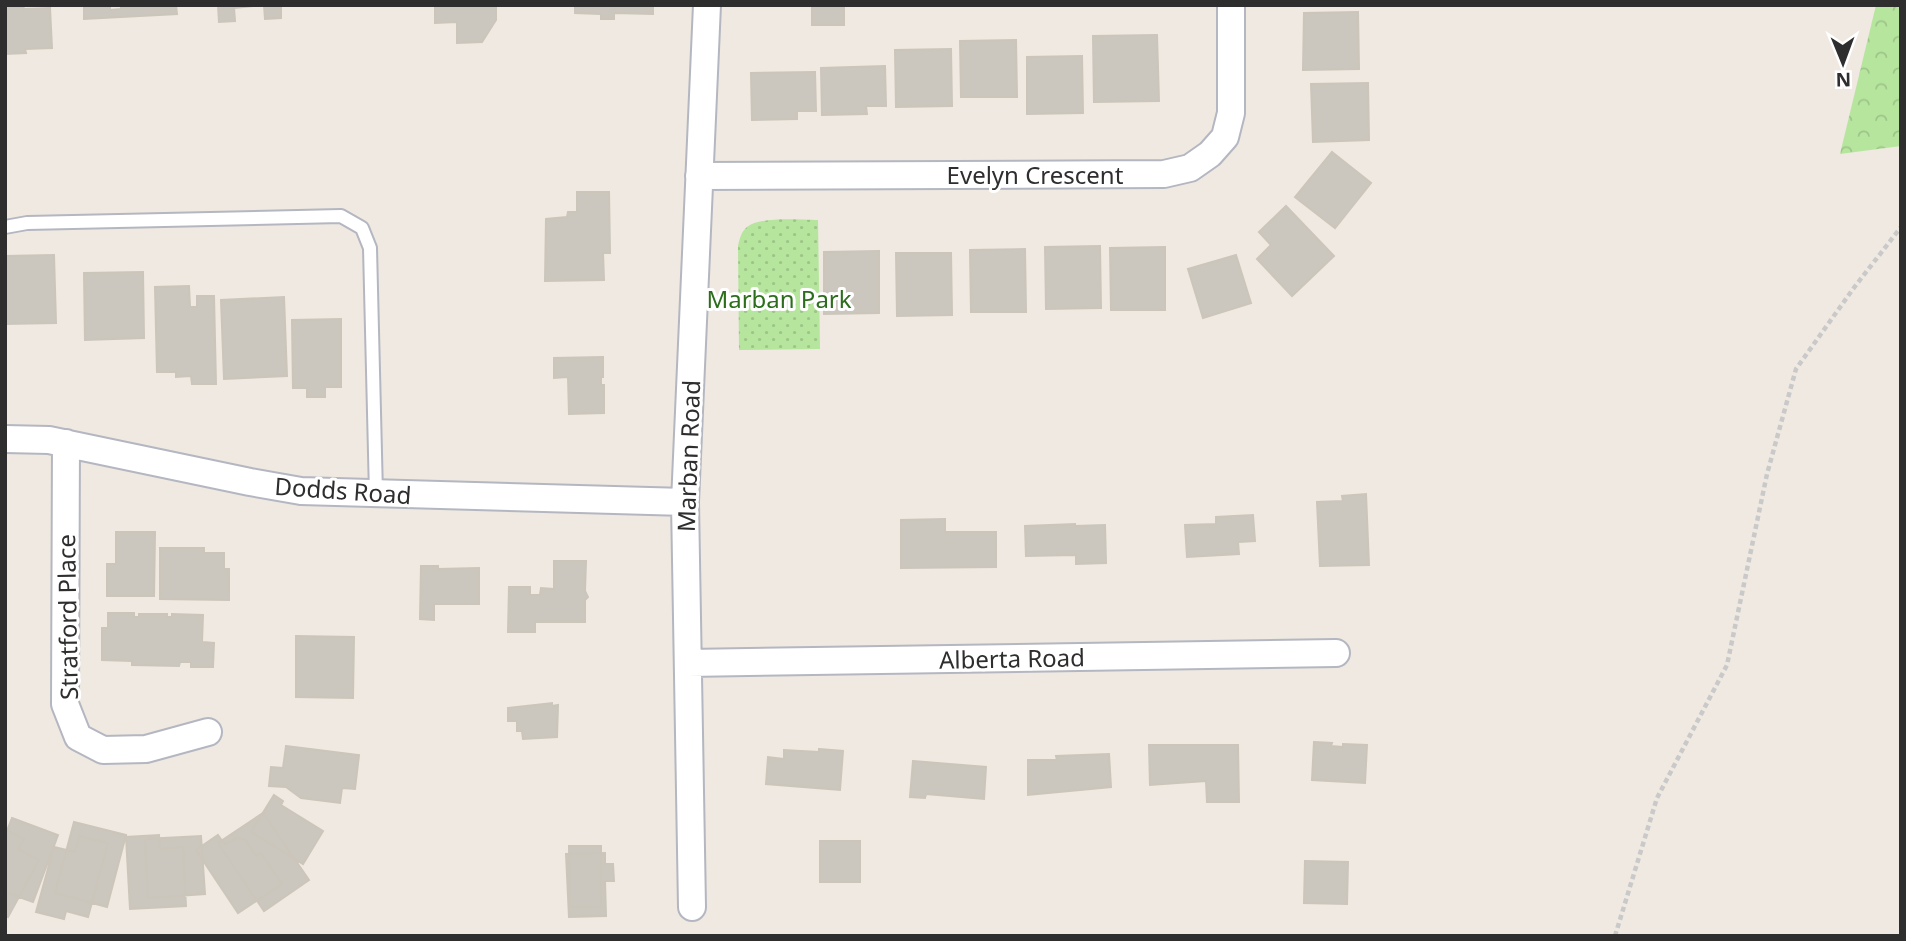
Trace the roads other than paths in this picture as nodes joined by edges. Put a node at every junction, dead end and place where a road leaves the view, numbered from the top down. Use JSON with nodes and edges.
{"nodes":[{"id":1,"x":707,"y":5,"type":"edge"},
{"id":2,"x":1231,"y":5,"type":"edge"},
{"id":3,"x":699,"y":176,"type":"junction"},
{"id":4,"x":5,"y":227,"type":"edge"},
{"id":5,"x":5,"y":439,"type":"edge"},
{"id":6,"x":66,"y":443,"type":"junction"},
{"id":7,"x":376,"y":494,"type":"junction"},
{"id":8,"x":685,"y":502,"type":"junction"},
{"id":9,"x":1336,"y":653,"type":"dead end"},
{"id":10,"x":688,"y":663,"type":"junction"},
{"id":11,"x":208,"y":732,"type":"dead end"},
{"id":12,"x":692,"y":908,"type":"dead end"}],
"edges":[{"from":1,"to":3,"type":"street","name":"Marban Road"},
{"from":2,"to":3,"type":"street","name":"Evelyn Crescent"},
{"from":3,"to":8,"type":"street","name":"Marban Road"},
{"from":4,"to":7,"type":"lane"},
{"from":5,"to":6,"type":"street","name":"Dodds Road"},
{"from":6,"to":7,"type":"street","name":"Dodds Road"},
{"from":6,"to":11,"type":"street","name":"Stratford Place"},
{"from":7,"to":8,"type":"street","name":"Dodds Road"},
{"from":8,"to":10,"type":"street","name":"Marban Road"},
{"from":9,"to":10,"type":"street","name":"Alberta Road"},
{"from":10,"to":12,"type":"street","name":"Marban Road"}]}
